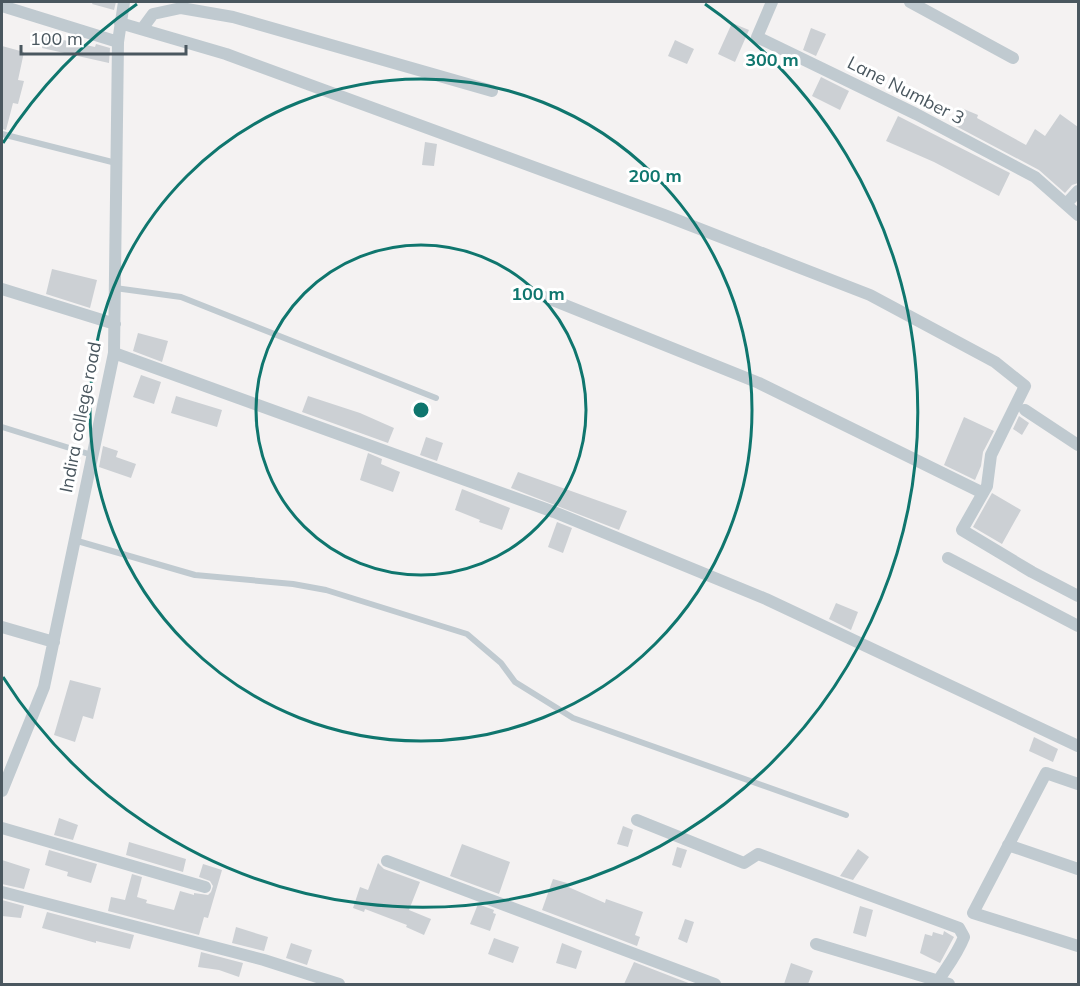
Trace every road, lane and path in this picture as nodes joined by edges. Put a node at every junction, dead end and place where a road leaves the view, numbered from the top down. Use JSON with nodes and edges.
{"nodes":[{"id":1,"x":124,"y":2,"type":"edge"},
{"id":2,"x":772,"y":2,"type":"edge"},
{"id":3,"x":910,"y":2,"type":"edge"},
{"id":4,"x":2,"y":6,"type":"edge"},
{"id":5,"x":120,"y":23,"type":"junction"},
{"id":6,"x":142,"y":29,"type":"junction"},
{"id":7,"x":118,"y":42,"type":"junction"},
{"id":8,"x":1013,"y":58,"type":"dead end"},
{"id":9,"x":492,"y":91,"type":"dead end"},
{"id":10,"x":2,"y":134,"type":"edge"},
{"id":11,"x":117,"y":164,"type":"junction"},
{"id":12,"x":1078,"y":191,"type":"edge"},
{"id":13,"x":1067,"y":203,"type":"junction"},
{"id":14,"x":1078,"y":215,"type":"edge"},
{"id":15,"x":115,"y":288,"type":"junction"},
{"id":16,"x":2,"y":289,"type":"edge"},
{"id":17,"x":545,"y":297,"type":"dead end"},
{"id":18,"x":115,"y":324,"type":"junction"},
{"id":19,"x":114,"y":353,"type":"junction"},
{"id":20,"x":436,"y":398,"type":"dead end"},
{"id":21,"x":1025,"y":410,"type":"dead end"},
{"id":22,"x":2,"y":427,"type":"edge"},
{"id":23,"x":1078,"y":445,"type":"edge"},
{"id":24,"x":92,"y":455,"type":"junction"},
{"id":25,"x":983,"y":493,"type":"junction"},
{"id":26,"x":74,"y":540,"type":"junction"},
{"id":27,"x":948,"y":558,"type":"dead end"},
{"id":28,"x":1078,"y":596,"type":"edge"},
{"id":29,"x":1078,"y":626,"type":"edge"},
{"id":30,"x":2,"y":627,"type":"edge"},
{"id":31,"x":54,"y":642,"type":"junction"},
{"id":32,"x":1078,"y":746,"type":"edge"},
{"id":33,"x":1078,"y":784,"type":"edge"},
{"id":34,"x":2,"y":791,"type":"edge"},
{"id":35,"x":846,"y":815,"type":"dead end"},
{"id":36,"x":637,"y":820,"type":"dead end"},
{"id":37,"x":2,"y":828,"type":"edge"},
{"id":38,"x":1008,"y":845,"type":"junction"},
{"id":39,"x":387,"y":861,"type":"dead end"},
{"id":40,"x":1078,"y":870,"type":"edge"},
{"id":41,"x":205,"y":888,"type":"dead end"},
{"id":42,"x":2,"y":892,"type":"edge"},
{"id":43,"x":816,"y":944,"type":"dead end"},
{"id":44,"x":1078,"y":946,"type":"edge"},
{"id":45,"x":941,"y":983,"type":"edge"},
{"id":46,"x":339,"y":984,"type":"edge"},
{"id":47,"x":715,"y":984,"type":"edge"}],
"edges":[{"from":1,"to":5,"type":"street","name":"Indira college road"},
{"from":2,"to":13,"type":"street","name":"Lane Number 3"},
{"from":3,"to":8,"type":"street"},
{"from":4,"to":7,"type":"street"},
{"from":5,"to":6,"type":"street"},
{"from":5,"to":7,"type":"street","name":"Indira college road"},
{"from":6,"to":9,"type":"street"},
{"from":6,"to":25,"type":"street"},
{"from":7,"to":11,"type":"street","name":"Indira college road"},
{"from":10,"to":11,"type":"lane"},
{"from":11,"to":15,"type":"street","name":"Indira college road"},
{"from":12,"to":13,"type":"street"},
{"from":13,"to":14,"type":"street"},
{"from":15,"to":18,"type":"street","name":"Indira college road"},
{"from":15,"to":20,"type":"lane"},
{"from":16,"to":18,"type":"street"},
{"from":17,"to":25,"type":"street"},
{"from":18,"to":19,"type":"street","name":"Indira college road"},
{"from":19,"to":24,"type":"street","name":"Indira college road"},
{"from":19,"to":32,"type":"street"},
{"from":21,"to":23,"type":"street"},
{"from":22,"to":24,"type":"lane"},
{"from":24,"to":26,"type":"street","name":"Indira college road"},
{"from":25,"to":28,"type":"street"},
{"from":26,"to":31,"type":"street","name":"Indira college road"},
{"from":26,"to":35,"type":"lane"},
{"from":27,"to":29,"type":"street"},
{"from":30,"to":31,"type":"street"},
{"from":31,"to":34,"type":"street","name":"Indira college road"},
{"from":33,"to":38,"type":"street"},
{"from":36,"to":45,"type":"street"},
{"from":37,"to":41,"type":"street"},
{"from":38,"to":40,"type":"street"},
{"from":38,"to":44,"type":"street"},
{"from":39,"to":47,"type":"street"},
{"from":42,"to":46,"type":"street"},
{"from":43,"to":45,"type":"street"}]}
